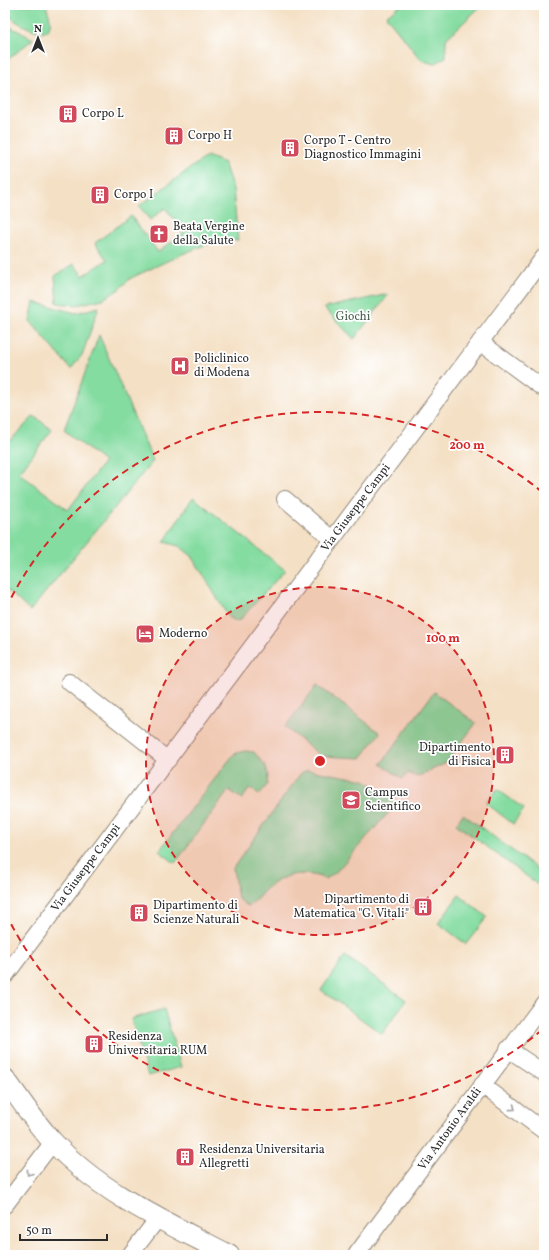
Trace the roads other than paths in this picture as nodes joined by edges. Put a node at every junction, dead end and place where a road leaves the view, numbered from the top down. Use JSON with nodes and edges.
{"nodes":[{"id":1,"x":544,"y":257,"type":"edge"},
{"id":2,"x":480,"y":342,"type":"junction"},
{"id":3,"x":544,"y":389,"type":"edge"},
{"id":4,"x":285,"y":499,"type":"dead end"},
{"id":5,"x":332,"y":539,"type":"junction"},
{"id":6,"x":69,"y":682,"type":"dead end"},
{"id":7,"x":168,"y":760,"type":"junction"},
{"id":8,"x":5,"y":976,"type":"edge"},
{"id":9,"x":544,"y":1003,"type":"edge"},
{"id":10,"x":508,"y":1049,"type":"junction"},
{"id":11,"x":544,"y":1074,"type":"edge"},
{"id":12,"x":5,"y":1079,"type":"edge"},
{"id":13,"x":482,"y":1085,"type":"junction"},
{"id":14,"x":544,"y":1131,"type":"edge"},
{"id":15,"x":53,"y":1142,"type":"junction"},
{"id":16,"x":5,"y":1205,"type":"edge"},
{"id":17,"x":159,"y":1218,"type":"junction"},
{"id":18,"x":130,"y":1255,"type":"edge"},
{"id":19,"x":229,"y":1255,"type":"edge"},
{"id":20,"x":356,"y":1255,"type":"edge"}],
"edges":[{"from":1,"to":2,"type":"street","name":"Via Giuseppe Campi"},
{"from":2,"to":3,"type":"street"},
{"from":2,"to":5,"type":"street","name":"Via Giuseppe Campi"},
{"from":4,"to":5,"type":"street"},
{"from":5,"to":7,"type":"street","name":"Via Giuseppe Campi"},
{"from":6,"to":7,"type":"street"},
{"from":7,"to":8,"type":"street","name":"Via Giuseppe Campi"},
{"from":9,"to":10,"type":"street","name":"Via Antonio Araldi"},
{"from":10,"to":11,"type":"street"},
{"from":10,"to":13,"type":"street","name":"Via Antonio Araldi"},
{"from":12,"to":15,"type":"main road"},
{"from":13,"to":14,"type":"street","one_way":true},
{"from":13,"to":20,"type":"street","name":"Via Antonio Araldi"},
{"from":15,"to":16,"type":"street","one_way":true},
{"from":15,"to":17,"type":"main road"},
{"from":17,"to":18,"type":"street"},
{"from":17,"to":19,"type":"main road"}]}
